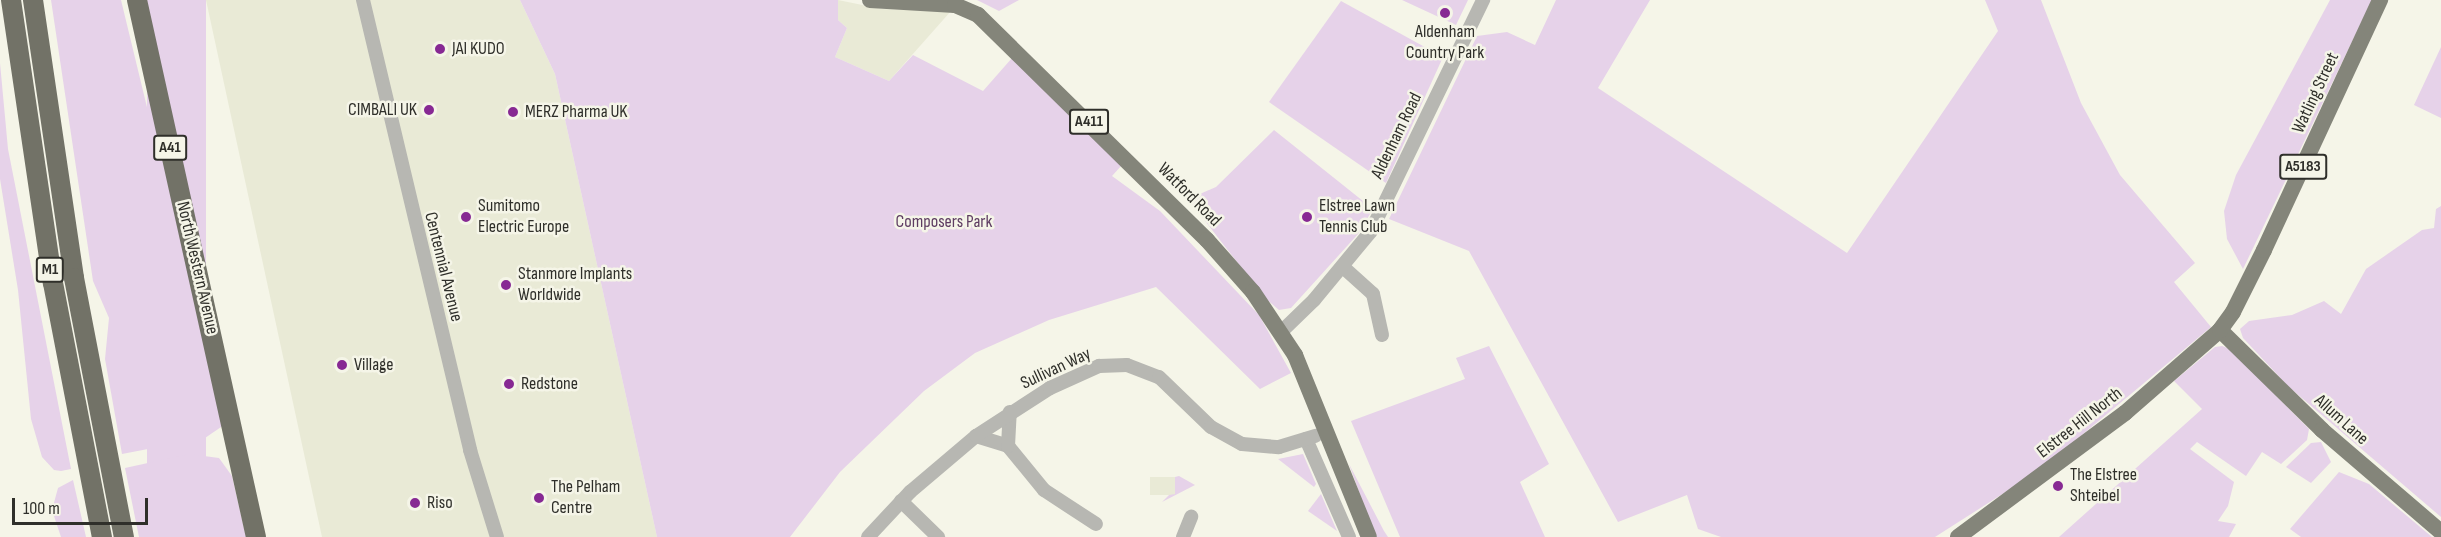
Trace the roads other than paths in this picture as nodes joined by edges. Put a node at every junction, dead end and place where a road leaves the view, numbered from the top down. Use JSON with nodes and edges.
{"nodes":[{"id":1,"x":11,"y":0,"type":"edge"},
{"id":2,"x":33,"y":0,"type":"edge"},
{"id":3,"x":137,"y":0,"type":"edge"},
{"id":4,"x":870,"y":0,"type":"edge"},
{"id":5,"x":1483,"y":0,"type":"edge"},
{"id":6,"x":2380,"y":0,"type":"edge"},
{"id":7,"x":362,"y":1,"type":"edge"},
{"id":8,"x":1343,"y":267,"type":"junction"},
{"id":9,"x":2220,"y":330,"type":"junction"},
{"id":10,"x":1281,"y":332,"type":"junction"},
{"id":11,"x":1382,"y":334,"type":"dead end"},
{"id":12,"x":1010,"y":412,"type":"junction"},
{"id":13,"x":976,"y":436,"type":"junction"},
{"id":14,"x":1008,"y":446,"type":"junction"},
{"id":15,"x":901,"y":501,"type":"junction"},
{"id":16,"x":1191,"y":517,"type":"dead end"},
{"id":17,"x":1096,"y":524,"type":"dead end"},
{"id":18,"x":2441,"y":532,"type":"edge"},
{"id":19,"x":102,"y":537,"type":"edge"},
{"id":20,"x":124,"y":537,"type":"edge"},
{"id":21,"x":256,"y":537,"type":"edge"},
{"id":22,"x":497,"y":537,"type":"edge"},
{"id":23,"x":868,"y":537,"type":"edge"},
{"id":24,"x":938,"y":537,"type":"edge"},
{"id":25,"x":1183,"y":537,"type":"edge"},
{"id":26,"x":1349,"y":537,"type":"edge"},
{"id":27,"x":1369,"y":537,"type":"edge"},
{"id":28,"x":1958,"y":537,"type":"edge"}],
"edges":[{"from":1,"to":19,"type":"highway","number":"M1"},
{"from":2,"to":20,"type":"highway","number":"M1"},
{"from":3,"to":21,"type":"highway","name":"North Western Avenue","number":"A41"},
{"from":4,"to":10,"type":"main road","name":"Watford Road","number":"A411"},
{"from":5,"to":8,"type":"street","name":"Aldenham Road"},
{"from":6,"to":9,"type":"main road","name":"Watling Street","number":"A5183"},
{"from":7,"to":22,"type":"street","name":"Centennial Avenue"},
{"from":8,"to":10,"type":"street","name":"Aldenham Road"},
{"from":8,"to":11,"type":"street"},
{"from":9,"to":18,"type":"main road","name":"Allum Lane"},
{"from":9,"to":28,"type":"main road","name":"Elstree Hill North","number":"A5183"},
{"from":10,"to":27,"type":"main road","name":"Watford Road","number":"A411"},
{"from":12,"to":13,"type":"street","name":"Sullivan Way"},
{"from":12,"to":14,"type":"street"},
{"from":12,"to":26,"type":"street","name":"Sullivan Way"},
{"from":13,"to":14,"type":"street"},
{"from":13,"to":15,"type":"street","name":"Sullivan Way"},
{"from":14,"to":17,"type":"street"},
{"from":15,"to":23,"type":"street","name":"Sullivan Way"},
{"from":15,"to":24,"type":"street"},
{"from":16,"to":25,"type":"street"}]}
